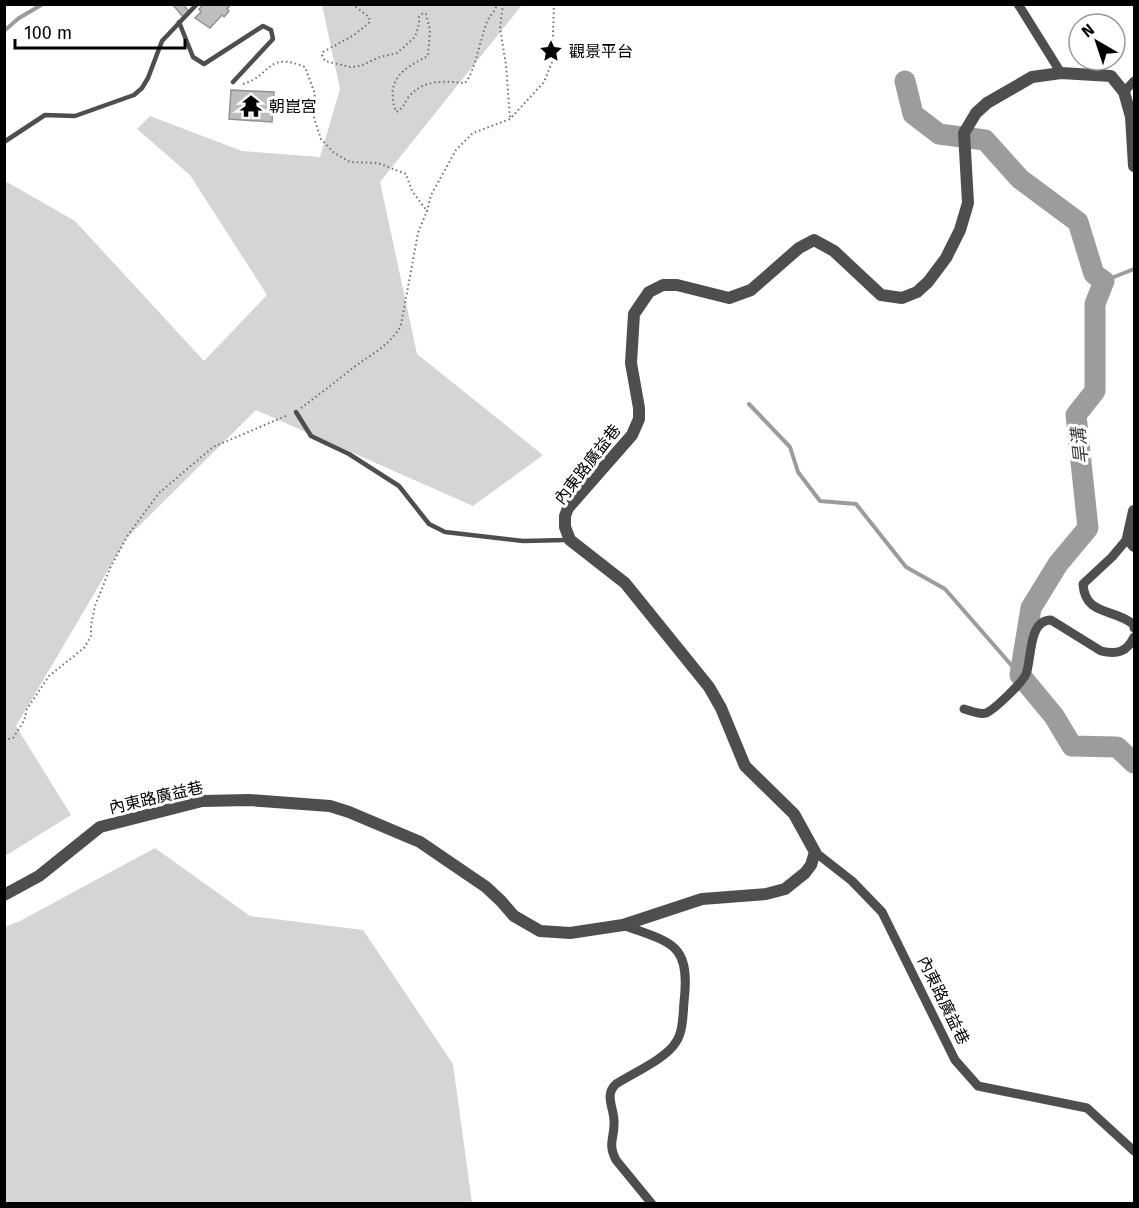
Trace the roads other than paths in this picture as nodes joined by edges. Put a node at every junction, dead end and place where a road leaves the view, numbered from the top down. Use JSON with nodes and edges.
{"nodes":[{"id":1,"x":197,"y":4,"type":"edge"},
{"id":2,"x":1018,"y":4,"type":"edge"},
{"id":3,"x":179,"y":22,"type":"junction"},
{"id":4,"x":1061,"y":72,"type":"junction"},
{"id":5,"x":1134,"y":81,"type":"edge"},
{"id":6,"x":233,"y":82,"type":"road end"},
{"id":7,"x":1124,"y":92,"type":"junction"},
{"id":8,"x":4,"y":142,"type":"edge"},
{"id":9,"x":1134,"y":166,"type":"edge"},
{"id":10,"x":296,"y":412,"type":"road end"},
{"id":11,"x":1134,"y":511,"type":"edge"},
{"id":12,"x":570,"y":540,"type":"junction"},
{"id":13,"x":1131,"y":542,"type":"edge"},
{"id":14,"x":1134,"y":628,"type":"edge"},
{"id":15,"x":1134,"y":637,"type":"edge"},
{"id":16,"x":964,"y":709,"type":"dead end"},
{"id":17,"x":815,"y":852,"type":"junction"},
{"id":18,"x":4,"y":895,"type":"edge"},
{"id":19,"x":622,"y":925,"type":"junction"},
{"id":20,"x":1134,"y":1151,"type":"edge"},
{"id":21,"x":652,"y":1203,"type":"edge"}],
"edges":[{"from":1,"to":3,"type":"lane"},
{"from":2,"to":4,"type":"street"},
{"from":3,"to":6,"type":"lane"},
{"from":3,"to":8,"type":"lane"},
{"from":4,"to":7,"type":"street","name":"內東路廣益巷"},
{"from":4,"to":12,"type":"street","name":"內東路廣益巷"},
{"from":5,"to":7,"type":"street"},
{"from":7,"to":9,"type":"street"},
{"from":10,"to":12,"type":"lane"},
{"from":11,"to":13,"type":"street"},
{"from":12,"to":17,"type":"street","name":"內東路廣益巷"},
{"from":13,"to":14,"type":"street"},
{"from":15,"to":16,"type":"street"},
{"from":17,"to":19,"type":"street","name":"內東路廣益巷"},
{"from":17,"to":20,"type":"street","name":"內東路廣益巷"},
{"from":18,"to":19,"type":"street","name":"內東路廣益巷"},
{"from":19,"to":21,"type":"street","name":"內東路廣益巷"}]}
